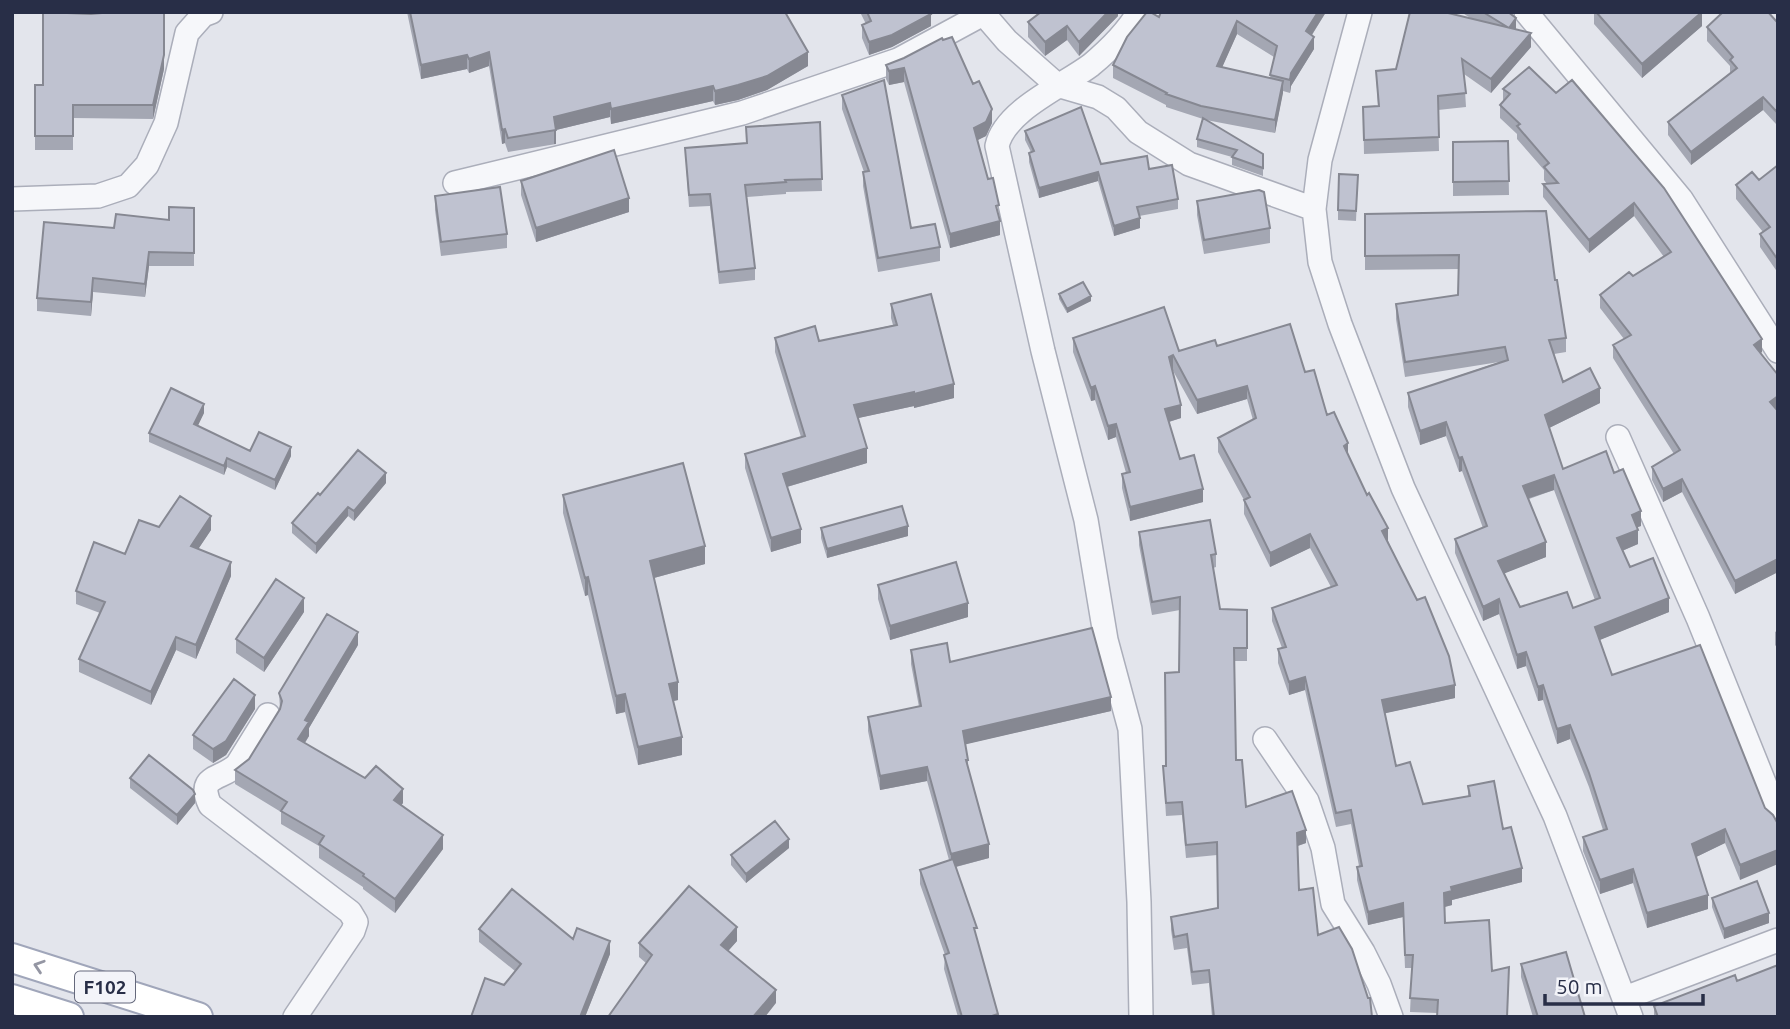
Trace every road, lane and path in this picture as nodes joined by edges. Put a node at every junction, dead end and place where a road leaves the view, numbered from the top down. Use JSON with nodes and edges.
{"nodes":[{"id":1,"x":211,"y":12,"type":"edge"},
{"id":2,"x":1139,"y":12,"type":"edge"},
{"id":3,"x":1360,"y":12,"type":"edge"},
{"id":4,"x":1526,"y":12,"type":"edge"},
{"id":5,"x":983,"y":13,"type":"edge"},
{"id":6,"x":1057,"y":85,"type":"junction"},
{"id":7,"x":455,"y":183,"type":"dead end"},
{"id":8,"x":12,"y":200,"type":"edge"},
{"id":9,"x":1314,"y":209,"type":"junction"},
{"id":10,"x":1778,"y":351,"type":"edge"},
{"id":11,"x":1618,"y":437,"type":"dead end"},
{"id":12,"x":268,"y":715,"type":"dead end"},
{"id":13,"x":1265,"y":739,"type":"dead end"},
{"id":14,"x":1778,"y":817,"type":"edge"},
{"id":15,"x":1778,"y":940,"type":"edge"},
{"id":16,"x":12,"y":958,"type":"edge"},
{"id":17,"x":12,"y":999,"type":"edge"},
{"id":18,"x":1628,"y":1007,"type":"edge"},
{"id":19,"x":38,"y":1012,"type":"edge"},
{"id":20,"x":69,"y":1017,"type":"edge"},
{"id":21,"x":198,"y":1017,"type":"edge"},
{"id":22,"x":295,"y":1017,"type":"edge"},
{"id":23,"x":1141,"y":1017,"type":"edge"},
{"id":24,"x":1391,"y":1017,"type":"edge"}],
"edges":[{"from":1,"to":8,"type":"street"},
{"from":2,"to":6,"type":"street"},
{"from":3,"to":9,"type":"street"},
{"from":4,"to":10,"type":"street"},
{"from":5,"to":6,"type":"street"},
{"from":5,"to":7,"type":"street"},
{"from":6,"to":9,"type":"street"},
{"from":6,"to":23,"type":"street"},
{"from":9,"to":18,"type":"street"},
{"from":11,"to":14,"type":"street"},
{"from":12,"to":22,"type":"street"},
{"from":13,"to":24,"type":"street"},
{"from":15,"to":18,"type":"street"},
{"from":21,"to":16,"type":"main road","number":"F102","one_way":true},
{"from":17,"to":19,"type":"main road","number":"F102"},
{"from":19,"to":20,"type":"main road","number":"F102"}]}
